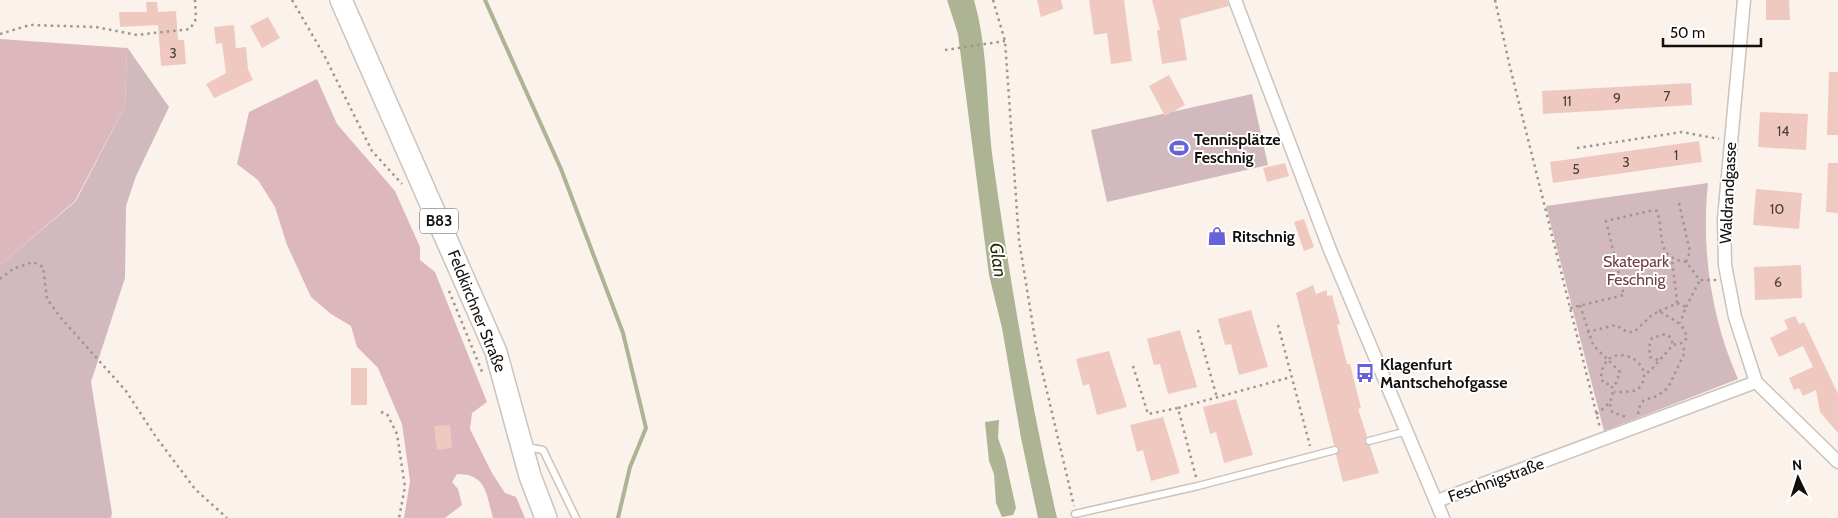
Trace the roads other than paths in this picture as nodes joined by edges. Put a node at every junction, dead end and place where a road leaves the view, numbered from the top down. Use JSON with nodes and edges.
{"nodes":[{"id":1,"x":341,"y":0,"type":"edge"},
{"id":2,"x":1235,"y":0,"type":"edge"},
{"id":3,"x":1744,"y":0,"type":"edge"},
{"id":4,"x":1756,"y":382,"type":"junction"},
{"id":5,"x":1407,"y":431,"type":"junction"},
{"id":6,"x":1369,"y":441,"type":"dead end"},
{"id":7,"x":522,"y":447,"type":"junction"},
{"id":8,"x":1335,"y":450,"type":"dead end"},
{"id":9,"x":1838,"y":462,"type":"edge"},
{"id":10,"x":1437,"y":501,"type":"junction"},
{"id":11,"x":1075,"y":514,"type":"road end"},
{"id":12,"x":546,"y":518,"type":"edge"},
{"id":13,"x":576,"y":518,"type":"edge"},
{"id":14,"x":1443,"y":518,"type":"edge"}],
"edges":[{"from":1,"to":7,"type":"main road","name":"Feldkirchner Straße","number":"B83"},
{"from":2,"to":5,"type":"street","name":"Feschnigstraße"},
{"from":3,"to":4,"type":"street","name":"Waldrandgasse"},
{"from":4,"to":9,"type":"street"},
{"from":4,"to":10,"type":"street","name":"Feschnigstraße"},
{"from":5,"to":6,"type":"lane"},
{"from":5,"to":10,"type":"street","name":"Feschnigstraße"},
{"from":7,"to":12,"type":"main road","name":"Feldkirchner Straße","number":"B83"},
{"from":7,"to":13,"type":"lane"},
{"from":8,"to":11,"type":"lane"},
{"from":10,"to":14,"type":"street"}]}
